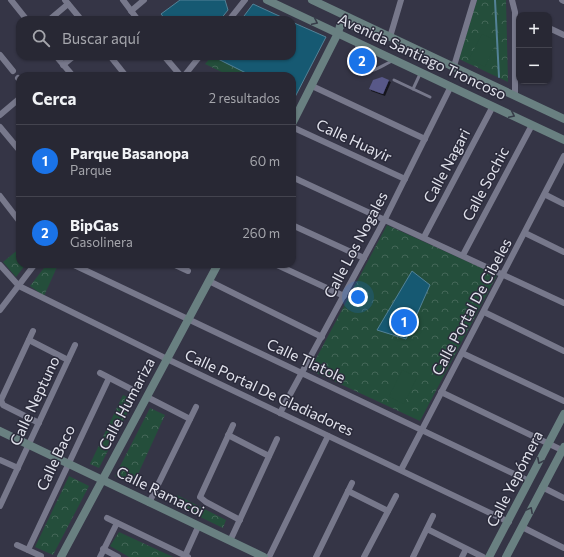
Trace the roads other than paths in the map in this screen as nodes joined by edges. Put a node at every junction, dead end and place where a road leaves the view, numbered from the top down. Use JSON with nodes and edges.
{"nodes":[{"id":1,"x":11,"y":0,"type":"edge"},
{"id":2,"x":123,"y":0,"type":"edge"},
{"id":3,"x":144,"y":0,"type":"edge"},
{"id":4,"x":245,"y":0,"type":"edge"},
{"id":5,"x":267,"y":0,"type":"edge"},
{"id":6,"x":312,"y":0,"type":"edge"},
{"id":7,"x":401,"y":0,"type":"edge"},
{"id":8,"x":474,"y":0,"type":"edge"},
{"id":9,"x":512,"y":0,"type":"edge"},
{"id":10,"x":67,"y":2,"type":"edge"},
{"id":11,"x":324,"y":3,"type":"edge"},
{"id":12,"x":131,"y":11,"type":"junction"},
{"id":13,"x":515,"y":12,"type":"joint"},
{"id":14,"x":24,"y":16,"type":"edge"},
{"id":15,"x":53,"y":16,"type":"edge"},
{"id":16,"x":78,"y":16,"type":"edge"},
{"id":17,"x":135,"y":16,"type":"edge"},
{"id":18,"x":232,"y":16,"type":"edge"},
{"id":19,"x":552,"y":29,"type":"edge"},
{"id":20,"x":338,"y":33,"type":"junction"},
{"id":21,"x":564,"y":35,"type":"edge"},
{"id":22,"x":390,"y":37,"type":"junction"},
{"id":23,"x":358,"y":42,"type":"junction"},
{"id":24,"x":403,"y":43,"type":"junction"},
{"id":25,"x":1,"y":57,"type":"edge"},
{"id":26,"x":60,"y":60,"type":"edge"},
{"id":27,"x":68,"y":60,"type":"edge"},
{"id":28,"x":113,"y":60,"type":"edge"},
{"id":29,"x":167,"y":60,"type":"edge"},
{"id":30,"x":197,"y":60,"type":"edge"},
{"id":31,"x":395,"y":60,"type":"junction"},
{"id":32,"x":63,"y":64,"type":"junction"},
{"id":33,"x":454,"y":66,"type":"junction"},
{"id":34,"x":13,"y":71,"type":"dead end"},
{"id":35,"x":69,"y":72,"type":"edge"},
{"id":36,"x":123,"y":72,"type":"edge"},
{"id":37,"x":178,"y":72,"type":"edge"},
{"id":38,"x":187,"y":72,"type":"edge"},
{"id":39,"x":421,"y":72,"type":"junction"},
{"id":40,"x":394,"y":80,"type":"dead end"},
{"id":41,"x":312,"y":86,"type":"junction"},
{"id":42,"x":451,"y":86,"type":"junction"},
{"id":43,"x":413,"y":89,"type":"junction"},
{"id":44,"x":515,"y":95,"type":"junction"},
{"id":45,"x":430,"y":97,"type":"dead end"},
{"id":46,"x":16,"y":101,"type":"edge"},
{"id":47,"x":493,"y":106,"type":"junction"},
{"id":48,"x":0,"y":114,"type":"edge"},
{"id":49,"x":296,"y":116,"type":"edge"},
{"id":50,"x":564,"y":119,"type":"edge"},
{"id":51,"x":532,"y":125,"type":"junction"},
{"id":52,"x":0,"y":127,"type":"edge"},
{"id":53,"x":296,"y":129,"type":"edge"},
{"id":54,"x":425,"y":139,"type":"junction"},
{"id":55,"x":564,"y":140,"type":"edge"},
{"id":56,"x":16,"y":147,"type":"edge"},
{"id":57,"x":564,"y":156,"type":"edge"},
{"id":58,"x":296,"y":179,"type":"edge"},
{"id":59,"x":405,"y":179,"type":"junction"},
{"id":60,"x":546,"y":195,"type":"junction"},
{"id":61,"x":0,"y":196,"type":"edge"},
{"id":62,"x":564,"y":204,"type":"edge"},
{"id":63,"x":16,"y":217,"type":"edge"},
{"id":64,"x":385,"y":219,"type":"junction"},
{"id":65,"x":296,"y":227,"type":"edge"},
{"id":66,"x":526,"y":233,"type":"junction"},
{"id":67,"x":424,"y":237,"type":"junction"},
{"id":68,"x":564,"y":252,"type":"edge"},
{"id":69,"x":463,"y":255,"type":"junction"},
{"id":70,"x":364,"y":258,"type":"junction"},
{"id":71,"x":0,"y":265,"type":"edge"},
{"id":72,"x":32,"y":268,"type":"edge"},
{"id":73,"x":80,"y":268,"type":"edge"},
{"id":74,"x":182,"y":268,"type":"edge"},
{"id":75,"x":216,"y":268,"type":"edge"},
{"id":76,"x":284,"y":268,"type":"edge"},
{"id":77,"x":188,"y":271,"type":"dead end"},
{"id":78,"x":504,"y":273,"type":"junction"},
{"id":79,"x":209,"y":281,"type":"junction"},
{"id":80,"x":19,"y":286,"type":"junction"},
{"id":81,"x":344,"y":296,"type":"junction"},
{"id":82,"x":564,"y":302,"type":"edge"},
{"id":83,"x":0,"y":310,"type":"edge"},
{"id":84,"x":484,"y":312,"type":"junction"},
{"id":85,"x":188,"y":320,"type":"junction"},
{"id":86,"x":33,"y":332,"type":"dead end"},
{"id":87,"x":322,"y":337,"type":"junction"},
{"id":88,"x":29,"y":340,"type":"junction"},
{"id":89,"x":76,"y":345,"type":"dead end"},
{"id":90,"x":564,"y":351,"type":"edge"},
{"id":91,"x":462,"y":353,"type":"junction"},
{"id":92,"x":167,"y":359,"type":"junction"},
{"id":93,"x":68,"y":360,"type":"junction"},
{"id":94,"x":100,"y":373,"type":"dead end"},
{"id":95,"x":302,"y":374,"type":"junction"},
{"id":96,"x":109,"y":378,"type":"junction"},
{"id":97,"x":131,"y":390,"type":"dead end"},
{"id":98,"x":441,"y":392,"type":"junction"},
{"id":99,"x":147,"y":397,"type":"junction"},
{"id":100,"x":564,"y":401,"type":"edge"},
{"id":101,"x":196,"y":407,"type":"dead end"},
{"id":102,"x":280,"y":413,"type":"junction"},
{"id":103,"x":564,"y":414,"type":"edge"},
{"id":104,"x":190,"y":419,"type":"junction"},
{"id":105,"x":39,"y":422,"type":"junction"},
{"id":106,"x":233,"y":425,"type":"dead end"},
{"id":107,"x":422,"y":429,"type":"junction"},
{"id":108,"x":0,"y":431,"type":"edge"},
{"id":109,"x":228,"y":435,"type":"junction"},
{"id":110,"x":328,"y":436,"type":"junction"},
{"id":111,"x":277,"y":439,"type":"dead end"},
{"id":112,"x":549,"y":443,"type":"junction"},
{"id":113,"x":29,"y":446,"type":"junction"},
{"id":114,"x":564,"y":449,"type":"edge"},
{"id":115,"x":269,"y":456,"type":"junction"},
{"id":116,"x":0,"y":460,"type":"edge"},
{"id":117,"x":68,"y":464,"type":"junction"},
{"id":118,"x":18,"y":468,"type":"junction"},
{"id":119,"x":401,"y":470,"type":"junction"},
{"id":120,"x":102,"y":480,"type":"junction"},
{"id":121,"x":529,"y":481,"type":"junction"},
{"id":122,"x":352,"y":483,"type":"dead end"},
{"id":123,"x":542,"y":487,"type":"junction"},
{"id":124,"x":348,"y":491,"type":"junction"},
{"id":125,"x":396,"y":496,"type":"dead end"},
{"id":126,"x":564,"y":498,"type":"edge"},
{"id":127,"x":149,"y":503,"type":"junction"},
{"id":128,"x":0,"y":506,"type":"edge"},
{"id":129,"x":388,"y":511,"type":"junction"},
{"id":130,"x":433,"y":516,"type":"dead end"},
{"id":131,"x":107,"y":518,"type":"dead end"},
{"id":132,"x":240,"y":520,"type":"junction"},
{"id":133,"x":509,"y":522,"type":"junction"},
{"id":134,"x":117,"y":523,"type":"junction"},
{"id":135,"x":198,"y":526,"type":"junction"},
{"id":136,"x":522,"y":527,"type":"junction"},
{"id":137,"x":427,"y":529,"type":"junction"},
{"id":138,"x":230,"y":541,"type":"junction"},
{"id":139,"x":17,"y":545,"type":"dead end"},
{"id":140,"x":564,"y":548,"type":"edge"},
{"id":141,"x":104,"y":549,"type":"junction"},
{"id":142,"x":466,"y":549,"type":"junction"},
{"id":143,"x":28,"y":550,"type":"junction"},
{"id":144,"x":317,"y":555,"type":"edge"},
{"id":145,"x":41,"y":556,"type":"dead end"},
{"id":146,"x":186,"y":556,"type":"edge"},
{"id":147,"x":61,"y":557,"type":"edge"},
{"id":148,"x":100,"y":557,"type":"edge"},
{"id":149,"x":118,"y":557,"type":"edge"},
{"id":150,"x":264,"y":557,"type":"edge"},
{"id":151,"x":269,"y":557,"type":"edge"},
{"id":152,"x":324,"y":557,"type":"edge"},
{"id":153,"x":364,"y":557,"type":"edge"},
{"id":154,"x":413,"y":557,"type":"edge"},
{"id":155,"x":462,"y":557,"type":"edge"},
{"id":156,"x":483,"y":557,"type":"edge"},
{"id":157,"x":489,"y":557,"type":"edge"},
{"id":158,"x":506,"y":557,"type":"edge"}],
"edges":[{"from":1,"to":14,"type":"street"},
{"from":2,"to":12,"type":"street"},
{"from":3,"to":12,"type":"street"},
{"from":4,"to":18,"type":"street"},
{"from":5,"to":20,"type":"main road","name":"Avenida Santiago Troncoso","one_way":true},
{"from":6,"to":11,"type":"main road","name":"Avenida Santiago Troncoso"},
{"from":7,"to":22,"type":"street"},
{"from":8,"to":33,"type":"street"},
{"from":9,"to":13,"type":"street"},
{"from":10,"to":15,"type":"street"},
{"from":10,"to":16,"type":"street"},
{"from":11,"to":22,"type":"main road","name":"Avenida Santiago Troncoso"},
{"from":12,"to":17,"type":"street"},
{"from":13,"to":44,"type":"street"},
{"from":19,"to":21,"type":"street"},
{"from":20,"to":23,"type":"main road","name":"Avenida Santiago Troncoso"},
{"from":20,"to":24,"type":"main road"},
{"from":20,"to":41,"type":"main road"},
{"from":22,"to":24,"type":"main road","name":"Avenida Santiago Troncoso"},
{"from":23,"to":31,"type":"main road","name":"Avenida Santiago Troncoso"},
{"from":23,"to":31,"type":"lane"},
{"from":24,"to":33,"type":"main road","name":"Avenida Santiago Troncoso"},
{"from":25,"to":34,"type":"street"},
{"from":26,"to":32,"type":"street"},
{"from":27,"to":32,"type":"street"},
{"from":28,"to":36,"type":"street"},
{"from":29,"to":37,"type":"street"},
{"from":30,"to":38,"type":"street"},
{"from":31,"to":39,"type":"main road","name":"Avenida Santiago Troncoso"},
{"from":32,"to":35,"type":"street"},
{"from":33,"to":44,"type":"main road","name":"Avenida Santiago Troncoso"},
{"from":39,"to":42,"type":"main road","name":"Avenida Santiago Troncoso"},
{"from":39,"to":43,"type":"lane"},
{"from":40,"to":43,"type":"lane"},
{"from":41,"to":49,"type":"main road"},
{"from":41,"to":54,"type":"street"},
{"from":42,"to":47,"type":"main road","name":"Avenida Santiago Troncoso"},
{"from":42,"to":54,"type":"street","name":"Calle Los Nogales"},
{"from":43,"to":45,"type":"lane"},
{"from":44,"to":50,"type":"main road","name":"Avenida Santiago Troncoso"},
{"from":46,"to":48,"type":"street"},
{"from":47,"to":51,"type":"main road","name":"Avenida Santiago Troncoso","one_way":true},
{"from":47,"to":67,"type":"street","name":"Calle Nagari"},
{"from":51,"to":55,"type":"main road","name":"Avenida Santiago Troncoso"},
{"from":51,"to":69,"type":"street","name":"Calle Sochic"},
{"from":52,"to":56,"type":"street"},
{"from":53,"to":59,"type":"street","name":"Calle Huayir"},
{"from":54,"to":59,"type":"street","name":"Calle Los Nogales"},
{"from":57,"to":60,"type":"street","name":"Calle Portal De Cibeles"},
{"from":58,"to":64,"type":"street"},
{"from":59,"to":64,"type":"street","name":"Calle Los Nogales"},
{"from":60,"to":62,"type":"street"},
{"from":60,"to":66,"type":"street","name":"Calle Portal De Cibeles"},
{"from":61,"to":63,"type":"street"},
{"from":64,"to":67,"type":"street"},
{"from":64,"to":70,"type":"street","name":"Calle Los Nogales"},
{"from":65,"to":70,"type":"street"},
{"from":66,"to":68,"type":"street"},
{"from":66,"to":78,"type":"street","name":"Calle Portal De Cibeles"},
{"from":67,"to":69,"type":"street"},
{"from":69,"to":78,"type":"street"},
{"from":70,"to":81,"type":"street","name":"Calle Los Nogales"},
{"from":71,"to":80,"type":"street"},
{"from":72,"to":80,"type":"street"},
{"from":73,"to":85,"type":"street","name":"Calle Tlatole"},
{"from":74,"to":77,"type":"street"},
{"from":75,"to":79,"type":"main road","name":"Calle Humariza"},
{"from":76,"to":81,"type":"street"},
{"from":78,"to":82,"type":"street"},
{"from":78,"to":84,"type":"street","name":"Calle Portal De Cibeles"},
{"from":79,"to":85,"type":"main road","name":"Calle Humariza"},
{"from":79,"to":87,"type":"street"},
{"from":80,"to":83,"type":"street"},
{"from":80,"to":92,"type":"street","name":"Calle Portal De Gladiadores"},
{"from":81,"to":87,"type":"street","name":"Calle Los Nogales"},
{"from":84,"to":90,"type":"street"},
{"from":84,"to":91,"type":"street","name":"Calle Portal De Cibeles"},
{"from":85,"to":92,"type":"main road","name":"Calle Humariza"},
{"from":85,"to":95,"type":"street","name":"Calle Tlatole"},
{"from":86,"to":88,"type":"street"},
{"from":87,"to":95,"type":"street","name":"Calle Los Nogales"},
{"from":88,"to":93,"type":"street"},
{"from":88,"to":105,"type":"street"},
{"from":89,"to":93,"type":"street","name":"Calle Neptuno"},
{"from":91,"to":98,"type":"street","name":"Calle Portal De Cibeles"},
{"from":91,"to":100,"type":"street"},
{"from":92,"to":99,"type":"main road","name":"Calle Humariza"},
{"from":92,"to":102,"type":"street","name":"Calle Portal De Gladiadores"},
{"from":93,"to":105,"type":"street","name":"Calle Neptuno"},
{"from":94,"to":96,"type":"street"},
{"from":95,"to":102,"type":"street","name":"Calle Los Nogales"},
{"from":95,"to":107,"type":"street","name":"Calle Tlatole"},
{"from":96,"to":97,"type":"street"},
{"from":96,"to":117,"type":"street","name":"Calle Baco"},
{"from":98,"to":107,"type":"street","name":"Calle Portal De Cibeles"},
{"from":98,"to":112,"type":"street"},
{"from":99,"to":104,"type":"street"},
{"from":99,"to":120,"type":"main road","name":"Calle Humariza"},
{"from":101,"to":104,"type":"street"},
{"from":102,"to":110,"type":"street","name":"Calle Portal De Gladiadores"},
{"from":103,"to":112,"type":"main road","name":"Calle Yepómera"},
{"from":104,"to":127,"type":"street"},
{"from":105,"to":113,"type":"street","name":"Calle Neptuno"},
{"from":106,"to":109,"type":"street"},
{"from":107,"to":119,"type":"street","name":"Calle Portal De Cibeles"},
{"from":107,"to":121,"type":"street","name":"Calle Tlatole"},
{"from":108,"to":113,"type":"main road","name":"Calle Ramacoi"},
{"from":109,"to":115,"type":"street"},
{"from":109,"to":132,"type":"street"},
{"from":110,"to":119,"type":"street","name":"Calle Portal De Gladiadores"},
{"from":110,"to":151,"type":"street"},
{"from":111,"to":115,"type":"street"},
{"from":112,"to":114,"type":"street"},
{"from":112,"to":121,"type":"main road","name":"Calle Yepómera","one_way":true},
{"from":113,"to":117,"type":"main road","name":"Calle Ramacoi"},
{"from":113,"to":118,"type":"street","name":"Calle Neptuno"},
{"from":114,"to":123,"type":"main road","name":"Calle Yepómera"},
{"from":115,"to":132,"type":"street"},
{"from":116,"to":118,"type":"street","name":"Calle Neptuno"},
{"from":117,"to":120,"type":"main road","name":"Calle Ramacoi"},
{"from":117,"to":143,"type":"street","name":"Calle Baco"},
{"from":118,"to":128,"type":"street","name":"Calle Neptuno"},
{"from":119,"to":133,"type":"street","name":"Calle Portal De Gladiadores"},
{"from":120,"to":127,"type":"main road","name":"Calle Ramacoi"},
{"from":120,"to":147,"type":"main road","name":"Calle Humariza"},
{"from":121,"to":133,"type":"main road","name":"Calle Yepómera"},
{"from":122,"to":124,"type":"street"},
{"from":123,"to":126,"type":"street"},
{"from":136,"to":123,"type":"main road","name":"Calle Yepómera","one_way":true},
{"from":124,"to":129,"type":"street"},
{"from":124,"to":144,"type":"street"},
{"from":125,"to":129,"type":"street"},
{"from":127,"to":135,"type":"main road","name":"Calle Ramacoi"},
{"from":129,"to":153,"type":"street"},
{"from":130,"to":137,"type":"street"},
{"from":131,"to":134,"type":"street"},
{"from":132,"to":138,"type":"street"},
{"from":133,"to":157,"type":"main road","name":"Calle Yepómera"},
{"from":134,"to":141,"type":"street"},
{"from":134,"to":146,"type":"street"},
{"from":135,"to":138,"type":"main road","name":"Calle Ramacoi"},
{"from":135,"to":146,"type":"street"},
{"from":136,"to":140,"type":"street"},
{"from":136,"to":158,"type":"main road","name":"Calle Yepómera"},
{"from":137,"to":142,"type":"street"},
{"from":137,"to":154,"type":"street"},
{"from":138,"to":150,"type":"main road","name":"Calle Ramacoi"},
{"from":139,"to":143,"type":"street"},
{"from":141,"to":148,"type":"street"},
{"from":141,"to":149,"type":"street"},
{"from":142,"to":155,"type":"street"},
{"from":142,"to":156,"type":"street"},
{"from":143,"to":145,"type":"street"},
{"from":144,"to":152,"type":"street"}]}
